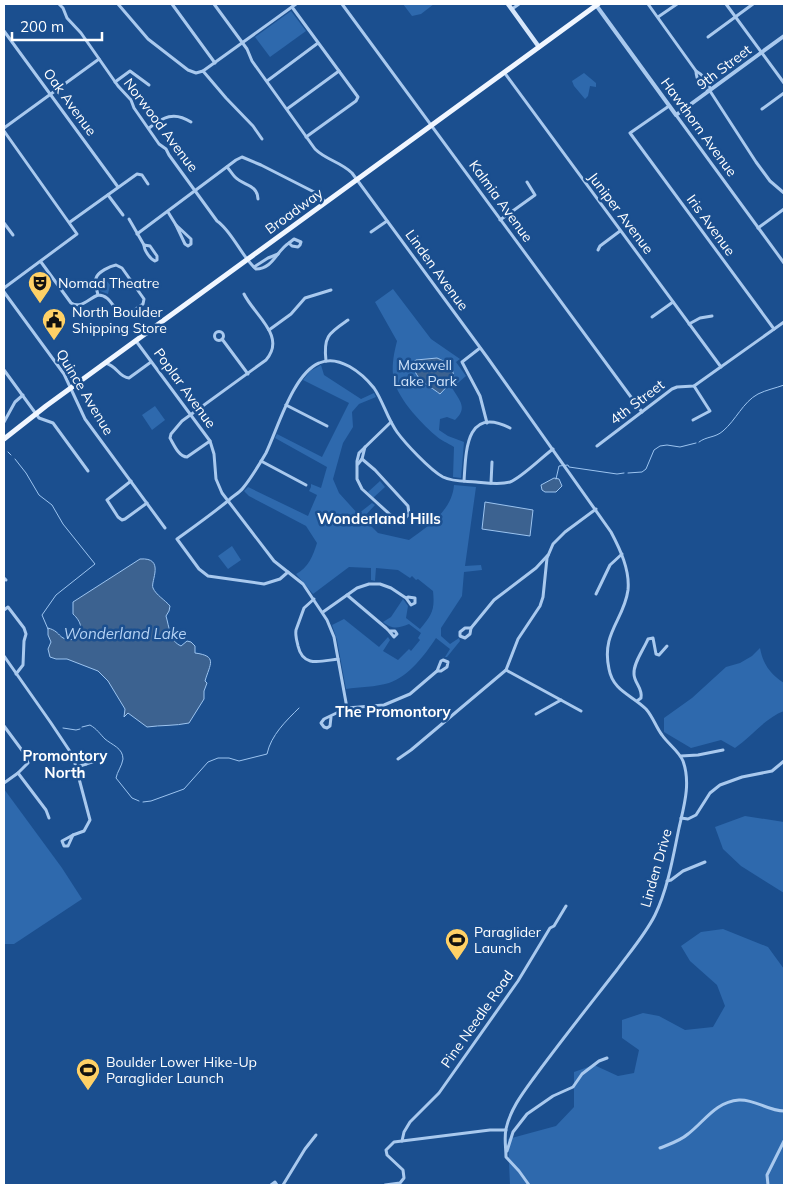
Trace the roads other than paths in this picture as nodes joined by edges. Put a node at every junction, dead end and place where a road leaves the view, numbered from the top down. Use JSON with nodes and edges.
{"nodes":[{"id":1,"x":59,"y":4,"type":"edge"},
{"id":2,"x":118,"y":4,"type":"edge"},
{"id":3,"x":172,"y":4,"type":"edge"},
{"id":4,"x":214,"y":4,"type":"edge"},
{"id":5,"x":296,"y":4,"type":"edge"},
{"id":6,"x":342,"y":4,"type":"edge"},
{"id":7,"x":508,"y":4,"type":"edge"},
{"id":8,"x":519,"y":4,"type":"edge"},
{"id":9,"x":597,"y":4,"type":"edge"},
{"id":10,"x":648,"y":4,"type":"edge"},
{"id":11,"x":677,"y":4,"type":"edge"},
{"id":12,"x":726,"y":4,"type":"edge"},
{"id":13,"x":753,"y":4,"type":"edge"},
{"id":14,"x":292,"y":7,"type":"junction"},
{"id":15,"x":512,"y":9,"type":"junction"},
{"id":16,"x":736,"y":16,"type":"junction"},
{"id":17,"x":658,"y":17,"type":"junction"},
{"id":18,"x":4,"y":31,"type":"edge"},
{"id":19,"x":784,"y":36,"type":"edge"},
{"id":20,"x":708,"y":37,"type":"dead end"},
{"id":21,"x":243,"y":43,"type":"junction"},
{"id":22,"x":318,"y":43,"type":"junction"},
{"id":23,"x":539,"y":47,"type":"junction"},
{"id":24,"x":762,"y":52,"type":"junction"},
{"id":25,"x":99,"y":59,"type":"junction"},
{"id":26,"x":215,"y":63,"type":"junction"},
{"id":27,"x":203,"y":71,"type":"junction"},
{"id":28,"x":339,"y":71,"type":"junction"},
{"id":29,"x":504,"y":72,"type":"junction"},
{"id":30,"x":266,"y":81,"type":"junction"},
{"id":31,"x":115,"y":82,"type":"junction"},
{"id":32,"x":784,"y":83,"type":"edge"},
{"id":33,"x":149,"y":84,"type":"dead end"},
{"id":34,"x":710,"y":91,"type":"junction"},
{"id":35,"x":784,"y":93,"type":"edge"},
{"id":36,"x":51,"y":95,"type":"junction"},
{"id":37,"x":669,"y":106,"type":"junction"},
{"id":38,"x":287,"y":109,"type":"junction"},
{"id":39,"x":762,"y":109,"type":"dead end"},
{"id":40,"x":676,"y":115,"type":"junction"},
{"id":41,"x":191,"y":122,"type":"dead end"},
{"id":42,"x":430,"y":126,"type":"junction"},
{"id":43,"x":149,"y":128,"type":"junction"},
{"id":44,"x":4,"y":130,"type":"edge"},
{"id":45,"x":306,"y":137,"type":"junction"},
{"id":46,"x":262,"y":139,"type":"dead end"},
{"id":47,"x":227,"y":167,"type":"junction"},
{"id":48,"x":356,"y":180,"type":"junction"},
{"id":49,"x":527,"y":182,"type":"dead end"},
{"id":50,"x":148,"y":184,"type":"dead end"},
{"id":51,"x":118,"y":187,"type":"junction"},
{"id":52,"x":196,"y":190,"type":"junction"},
{"id":53,"x":784,"y":193,"type":"edge"},
{"id":54,"x":108,"y":195,"type":"junction"},
{"id":55,"x":258,"y":199,"type":"dead end"},
{"id":56,"x":325,"y":202,"type":"junction"},
{"id":57,"x":784,"y":209,"type":"edge"},
{"id":58,"x":168,"y":212,"type":"junction"},
{"id":59,"x":122,"y":215,"type":"dead end"},
{"id":60,"x":129,"y":219,"type":"dead end"},
{"id":61,"x":387,"y":220,"type":"junction"},
{"id":62,"x":500,"y":220,"type":"junction"},
{"id":63,"x":70,"y":222,"type":"junction"},
{"id":64,"x":4,"y":223,"type":"edge"},
{"id":65,"x":176,"y":225,"type":"junction"},
{"id":66,"x":758,"y":228,"type":"junction"},
{"id":67,"x":620,"y":231,"type":"junction"},
{"id":68,"x":371,"y":232,"type":"dead end"},
{"id":69,"x":137,"y":234,"type":"junction"},
{"id":70,"x":13,"y":235,"type":"dead end"},
{"id":71,"x":289,"y":243,"type":"dead end"},
{"id":72,"x":144,"y":245,"type":"junction"},
{"id":73,"x":598,"y":250,"type":"dead end"},
{"id":74,"x":246,"y":260,"type":"junction"},
{"id":75,"x":41,"y":262,"type":"junction"},
{"id":76,"x":784,"y":264,"type":"edge"},
{"id":77,"x":4,"y":288,"type":"edge"},
{"id":78,"x":331,"y":290,"type":"dead end"},
{"id":79,"x":4,"y":292,"type":"edge"},
{"id":80,"x":244,"y":294,"type":"dead end"},
{"id":81,"x":98,"y":295,"type":"junction"},
{"id":82,"x":673,"y":302,"type":"junction"},
{"id":83,"x":712,"y":316,"type":"dead end"},
{"id":84,"x":652,"y":317,"type":"dead end"},
{"id":85,"x":348,"y":320,"type":"dead end"},
{"id":86,"x":784,"y":322,"type":"edge"},
{"id":87,"x":689,"y":324,"type":"junction"},
{"id":88,"x":774,"y":329,"type":"junction"},
{"id":89,"x":269,"y":330,"type":"junction"},
{"id":90,"x":222,"y":339,"type":"dead end"},
{"id":91,"x":136,"y":340,"type":"junction"},
{"id":92,"x":480,"y":348,"type":"junction"},
{"id":93,"x":116,"y":355,"type":"junction"},
{"id":94,"x":326,"y":361,"type":"junction"},
{"id":95,"x":152,"y":362,"type":"junction"},
{"id":96,"x":105,"y":363,"type":"junction"},
{"id":97,"x":115,"y":366,"type":"junction"},
{"id":98,"x":721,"y":368,"type":"junction"},
{"id":99,"x":4,"y":370,"type":"edge"},
{"id":100,"x":248,"y":374,"type":"junction"},
{"id":101,"x":694,"y":386,"type":"junction"},
{"id":102,"x":70,"y":388,"type":"junction"},
{"id":103,"x":22,"y":395,"type":"junction"},
{"id":104,"x":286,"y":405,"type":"junction"},
{"id":105,"x":642,"y":412,"type":"junction"},
{"id":106,"x":36,"y":414,"type":"junction"},
{"id":107,"x":190,"y":414,"type":"junction"},
{"id":108,"x":693,"y":420,"type":"dead end"},
{"id":109,"x":4,"y":422,"type":"edge"},
{"id":110,"x":391,"y":422,"type":"junction"},
{"id":111,"x":487,"y":423,"type":"junction"},
{"id":112,"x":327,"y":426,"type":"dead end"},
{"id":113,"x":510,"y":428,"type":"dead end"},
{"id":114,"x":4,"y":439,"type":"edge"},
{"id":115,"x":210,"y":441,"type":"junction"},
{"id":116,"x":597,"y":446,"type":"dead end"},
{"id":117,"x":365,"y":447,"type":"junction"},
{"id":118,"x":553,"y":450,"type":"junction"},
{"id":119,"x":362,"y":458,"type":"junction"},
{"id":120,"x":261,"y":461,"type":"junction"},
{"id":121,"x":492,"y":462,"type":"dead end"},
{"id":122,"x":357,"y":464,"type":"junction"},
{"id":123,"x":88,"y":471,"type":"dead end"},
{"id":124,"x":131,"y":481,"type":"junction"},
{"id":125,"x":464,"y":481,"type":"junction"},
{"id":126,"x":491,"y":483,"type":"junction"},
{"id":127,"x":306,"y":485,"type":"dead end"},
{"id":128,"x":228,"y":501,"type":"junction"},
{"id":129,"x":147,"y":503,"type":"junction"},
{"id":130,"x":596,"y":509,"type":"junction"},
{"id":131,"x":165,"y":528,"type":"dead end"},
{"id":132,"x":548,"y":554,"type":"junction"},
{"id":133,"x":622,"y":554,"type":"junction"},
{"id":134,"x":625,"y":565,"type":"joint"},
{"id":135,"x":288,"y":572,"type":"junction"},
{"id":136,"x":596,"y":594,"type":"dead end"},
{"id":137,"x":347,"y":596,"type":"junction"},
{"id":138,"x":406,"y":598,"type":"dead end"},
{"id":139,"x":314,"y":599,"type":"junction"},
{"id":140,"x":4,"y":610,"type":"edge"},
{"id":141,"x":323,"y":612,"type":"junction"},
{"id":142,"x":471,"y":628,"type":"dead end"},
{"id":143,"x":389,"y":631,"type":"dead end"},
{"id":144,"x":666,"y":646,"type":"dead end"},
{"id":145,"x":4,"y":656,"type":"edge"},
{"id":146,"x":338,"y":659,"type":"junction"},
{"id":147,"x":506,"y":670,"type":"junction"},
{"id":148,"x":437,"y":671,"type":"dead end"},
{"id":149,"x":16,"y":674,"type":"junction"},
{"id":150,"x":561,"y":700,"type":"junction"},
{"id":151,"x":637,"y":701,"type":"junction"},
{"id":152,"x":346,"y":708,"type":"junction"},
{"id":153,"x":582,"y":711,"type":"dead end"},
{"id":154,"x":536,"y":714,"type":"dead end"},
{"id":155,"x":331,"y":717,"type":"dead end"},
{"id":156,"x":4,"y":726,"type":"edge"},
{"id":157,"x":723,"y":750,"type":"dead end"},
{"id":158,"x":681,"y":756,"type":"junction"},
{"id":159,"x":398,"y":759,"type":"dead end"},
{"id":160,"x":784,"y":761,"type":"edge"},
{"id":161,"x":86,"y":764,"type":"dead end"},
{"id":162,"x":77,"y":768,"type":"junction"},
{"id":163,"x":18,"y":773,"type":"junction"},
{"id":164,"x":4,"y":783,"type":"edge"},
{"id":165,"x":49,"y":818,"type":"dead end"},
{"id":166,"x":682,"y":818,"type":"junction"},
{"id":167,"x":73,"y":835,"type":"dead end"},
{"id":168,"x":706,"y":862,"type":"dead end"},
{"id":169,"x":667,"y":881,"type":"junction"},
{"id":170,"x":566,"y":906,"type":"dead end"},
{"id":171,"x":607,"y":1058,"type":"dead end"},
{"id":172,"x":784,"y":1111,"type":"edge"},
{"id":173,"x":506,"y":1130,"type":"junction"},
{"id":174,"x":316,"y":1135,"type":"dead end"},
{"id":175,"x":402,"y":1141,"type":"junction"},
{"id":176,"x":784,"y":1141,"type":"edge"},
{"id":177,"x":660,"y":1148,"type":"dead end"},
{"id":178,"x":506,"y":1154,"type":"junction"},
{"id":179,"x":271,"y":1185,"type":"edge"},
{"id":180,"x":277,"y":1185,"type":"edge"},
{"id":181,"x":283,"y":1185,"type":"edge"},
{"id":182,"x":385,"y":1185,"type":"edge"},
{"id":183,"x":529,"y":1185,"type":"edge"},
{"id":184,"x":768,"y":1185,"type":"edge"}],
"edges":[{"from":1,"to":25,"type":"street","name":"Norwood Avenue"},
{"from":2,"to":27,"type":"street"},
{"from":3,"to":26,"type":"street"},
{"from":4,"to":21,"type":"street","name":"Linden Avenue"},
{"from":5,"to":14,"type":"street"},
{"from":6,"to":42,"type":"street","name":"Kalmia Avenue"},
{"from":7,"to":15,"type":"main road"},
{"from":8,"to":15,"type":"street"},
{"from":9,"to":23,"type":"main road","name":"Broadway"},
{"from":9,"to":37,"type":"street","name":"Hawthorn Avenue"},
{"from":10,"to":17,"type":"street"},
{"from":11,"to":17,"type":"street"},
{"from":12,"to":16,"type":"street"},
{"from":13,"to":16,"type":"street"},
{"from":14,"to":21,"type":"street"},
{"from":14,"to":22,"type":"street"},
{"from":15,"to":23,"type":"main road"},
{"from":16,"to":20,"type":"street"},
{"from":16,"to":24,"type":"street"},
{"from":17,"to":34,"type":"street"},
{"from":18,"to":36,"type":"street","name":"Oak Avenue"},
{"from":19,"to":24,"type":"street","name":"9th Street"},
{"from":21,"to":26,"type":"street"},
{"from":21,"to":30,"type":"street","name":"Linden Avenue"},
{"from":22,"to":28,"type":"street"},
{"from":22,"to":30,"type":"street"},
{"from":23,"to":29,"type":"main road","name":"Broadway"},
{"from":24,"to":32,"type":"street"},
{"from":24,"to":34,"type":"street","name":"9th Street"},
{"from":25,"to":31,"type":"street","name":"Norwood Avenue"},
{"from":25,"to":36,"type":"street"},
{"from":26,"to":27,"type":"street"},
{"from":27,"to":46,"type":"street"},
{"from":28,"to":38,"type":"street"},
{"from":28,"to":45,"type":"street"},
{"from":29,"to":42,"type":"main road","name":"Broadway"},
{"from":29,"to":67,"type":"street","name":"Juniper Avenue"},
{"from":30,"to":38,"type":"street","name":"Linden Avenue"},
{"from":31,"to":33,"type":"street"},
{"from":31,"to":43,"type":"street","name":"Norwood Avenue"},
{"from":34,"to":40,"type":"street","name":"9th Street"},
{"from":34,"to":53,"type":"street"},
{"from":35,"to":39,"type":"street"},
{"from":36,"to":44,"type":"street"},
{"from":36,"to":51,"type":"street","name":"Oak Avenue"},
{"from":37,"to":40,"type":"street","name":"Hawthorn Avenue"},
{"from":37,"to":88,"type":"street","name":"Iris Avenue"},
{"from":38,"to":45,"type":"street","name":"Linden Avenue"},
{"from":40,"to":66,"type":"street","name":"Hawthorn Avenue"},
{"from":41,"to":43,"type":"street"},
{"from":42,"to":48,"type":"main road","name":"Broadway"},
{"from":42,"to":62,"type":"street","name":"Kalmia Avenue"},
{"from":43,"to":52,"type":"street","name":"Norwood Avenue"},
{"from":44,"to":63,"type":"street"},
{"from":45,"to":48,"type":"street","name":"Linden Avenue"},
{"from":47,"to":52,"type":"street"},
{"from":47,"to":55,"type":"street"},
{"from":47,"to":56,"type":"street"},
{"from":48,"to":56,"type":"main road","name":"Broadway"},
{"from":48,"to":61,"type":"street","name":"Linden Avenue"},
{"from":49,"to":62,"type":"street"},
{"from":50,"to":51,"type":"street"},
{"from":51,"to":54,"type":"street"},
{"from":52,"to":58,"type":"street"},
{"from":52,"to":74,"type":"street","name":"Norwood Avenue"},
{"from":54,"to":59,"type":"street"},
{"from":54,"to":63,"type":"street"},
{"from":56,"to":74,"type":"main road","name":"Broadway"},
{"from":57,"to":66,"type":"street"},
{"from":58,"to":65,"type":"street"},
{"from":58,"to":69,"type":"street"},
{"from":60,"to":69,"type":"street"},
{"from":61,"to":68,"type":"street"},
{"from":61,"to":92,"type":"street","name":"Linden Avenue"},
{"from":62,"to":105,"type":"street","name":"Kalmia Avenue"},
{"from":63,"to":75,"type":"street"},
{"from":64,"to":70,"type":"street"},
{"from":65,"to":65,"type":"street"},
{"from":66,"to":76,"type":"street","name":"Hawthorn Avenue"},
{"from":67,"to":73,"type":"street"},
{"from":67,"to":82,"type":"street","name":"Juniper Avenue"},
{"from":69,"to":72,"type":"street"},
{"from":71,"to":74,"type":"street","name":"Norwood Avenue"},
{"from":72,"to":72,"type":"street"},
{"from":74,"to":91,"type":"main road","name":"Broadway"},
{"from":75,"to":77,"type":"street"},
{"from":75,"to":81,"type":"street"},
{"from":78,"to":89,"type":"street"},
{"from":79,"to":102,"type":"street","name":"Quince Avenue"},
{"from":80,"to":89,"type":"street"},
{"from":81,"to":81,"type":"street"},
{"from":82,"to":84,"type":"street"},
{"from":82,"to":87,"type":"street","name":"Juniper Avenue"},
{"from":83,"to":87,"type":"street"},
{"from":85,"to":94,"type":"street"},
{"from":86,"to":88,"type":"street","name":"4th Street"},
{"from":87,"to":98,"type":"street","name":"Juniper Avenue"},
{"from":88,"to":98,"type":"street","name":"4th Street"},
{"from":89,"to":100,"type":"street"},
{"from":90,"to":100,"type":"street"},
{"from":91,"to":93,"type":"main road","name":"Broadway"},
{"from":91,"to":95,"type":"street","name":"Poplar Avenue"},
{"from":92,"to":111,"type":"street"},
{"from":92,"to":118,"type":"street","name":"Linden Avenue"},
{"from":93,"to":96,"type":"main road","name":"Broadway"},
{"from":93,"to":97,"type":"street"},
{"from":94,"to":104,"type":"street"},
{"from":94,"to":110,"type":"street"},
{"from":95,"to":97,"type":"street"},
{"from":95,"to":107,"type":"street","name":"Poplar Avenue"},
{"from":96,"to":97,"type":"street"},
{"from":96,"to":102,"type":"main road","name":"Broadway"},
{"from":98,"to":101,"type":"street","name":"4th Street"},
{"from":99,"to":103,"type":"street"},
{"from":100,"to":107,"type":"street"},
{"from":101,"to":105,"type":"street","name":"4th Street"},
{"from":101,"to":108,"type":"street"},
{"from":102,"to":106,"type":"main road","name":"Broadway"},
{"from":102,"to":124,"type":"street","name":"Quince Avenue"},
{"from":103,"to":106,"type":"street"},
{"from":103,"to":109,"type":"street"},
{"from":104,"to":112,"type":"street"},
{"from":104,"to":120,"type":"street"},
{"from":105,"to":116,"type":"street","name":"4th Street"},
{"from":106,"to":114,"type":"main road","name":"Broadway"},
{"from":106,"to":123,"type":"street"},
{"from":107,"to":115,"type":"street","name":"Poplar Avenue"},
{"from":107,"to":115,"type":"street"},
{"from":110,"to":117,"type":"street"},
{"from":110,"to":125,"type":"street"},
{"from":111,"to":113,"type":"street"},
{"from":111,"to":125,"type":"street"},
{"from":115,"to":128,"type":"street","name":"Poplar Avenue"},
{"from":117,"to":119,"type":"street"},
{"from":117,"to":122,"type":"street"},
{"from":118,"to":126,"type":"street"},
{"from":118,"to":130,"type":"street","name":"Linden Avenue"},
{"from":119,"to":122,"type":"street"},
{"from":119,"to":122,"type":"street"},
{"from":120,"to":127,"type":"street"},
{"from":120,"to":128,"type":"street"},
{"from":121,"to":126,"type":"street"},
{"from":124,"to":129,"type":"street","name":"Quince Avenue"},
{"from":124,"to":129,"type":"street"},
{"from":125,"to":126,"type":"street"},
{"from":128,"to":135,"type":"street","name":"Poplar Avenue"},
{"from":128,"to":135,"type":"street"},
{"from":129,"to":131,"type":"street","name":"Quince Avenue"},
{"from":130,"to":132,"type":"street"},
{"from":130,"to":133,"type":"street","name":"Linden Avenue"},
{"from":132,"to":142,"type":"street"},
{"from":132,"to":147,"type":"street"},
{"from":133,"to":134,"type":"street","name":"Linden Avenue"},
{"from":133,"to":136,"type":"street"},
{"from":134,"to":151,"type":"street","name":"Linden Drive"},
{"from":135,"to":139,"type":"street","name":"Poplar Avenue"},
{"from":137,"to":138,"type":"street"},
{"from":137,"to":141,"type":"street"},
{"from":137,"to":143,"type":"street"},
{"from":139,"to":141,"type":"street","name":"Poplar Avenue"},
{"from":139,"to":146,"type":"street"},
{"from":140,"to":149,"type":"street"},
{"from":141,"to":146,"type":"street","name":"Poplar Avenue"},
{"from":144,"to":151,"type":"street"},
{"from":145,"to":149,"type":"street"},
{"from":146,"to":152,"type":"street","name":"Poplar Avenue"},
{"from":147,"to":150,"type":"street"},
{"from":147,"to":159,"type":"street"},
{"from":148,"to":152,"type":"street"},
{"from":149,"to":162,"type":"street"},
{"from":150,"to":153,"type":"street"},
{"from":150,"to":154,"type":"street"},
{"from":151,"to":158,"type":"street","name":"Linden Drive"},
{"from":152,"to":155,"type":"street"},
{"from":156,"to":163,"type":"street"},
{"from":157,"to":158,"type":"street"},
{"from":158,"to":166,"type":"street","name":"Linden Drive"},
{"from":160,"to":166,"type":"street"},
{"from":161,"to":162,"type":"street"},
{"from":162,"to":167,"type":"street"},
{"from":163,"to":164,"type":"street"},
{"from":163,"to":165,"type":"street"},
{"from":166,"to":169,"type":"street","name":"Linden Drive"},
{"from":168,"to":169,"type":"street"},
{"from":169,"to":173,"type":"street","name":"Linden Drive"},
{"from":170,"to":175,"type":"street","name":"Pine Needle Road"},
{"from":171,"to":178,"type":"street"},
{"from":172,"to":177,"type":"street"},
{"from":173,"to":175,"type":"street"},
{"from":173,"to":178,"type":"street","name":"Linden Drive"},
{"from":174,"to":181,"type":"street"},
{"from":175,"to":182,"type":"street","name":"Pine Needle Road"},
{"from":176,"to":184,"type":"street"},
{"from":178,"to":183,"type":"street"},
{"from":179,"to":180,"type":"street"}]}
